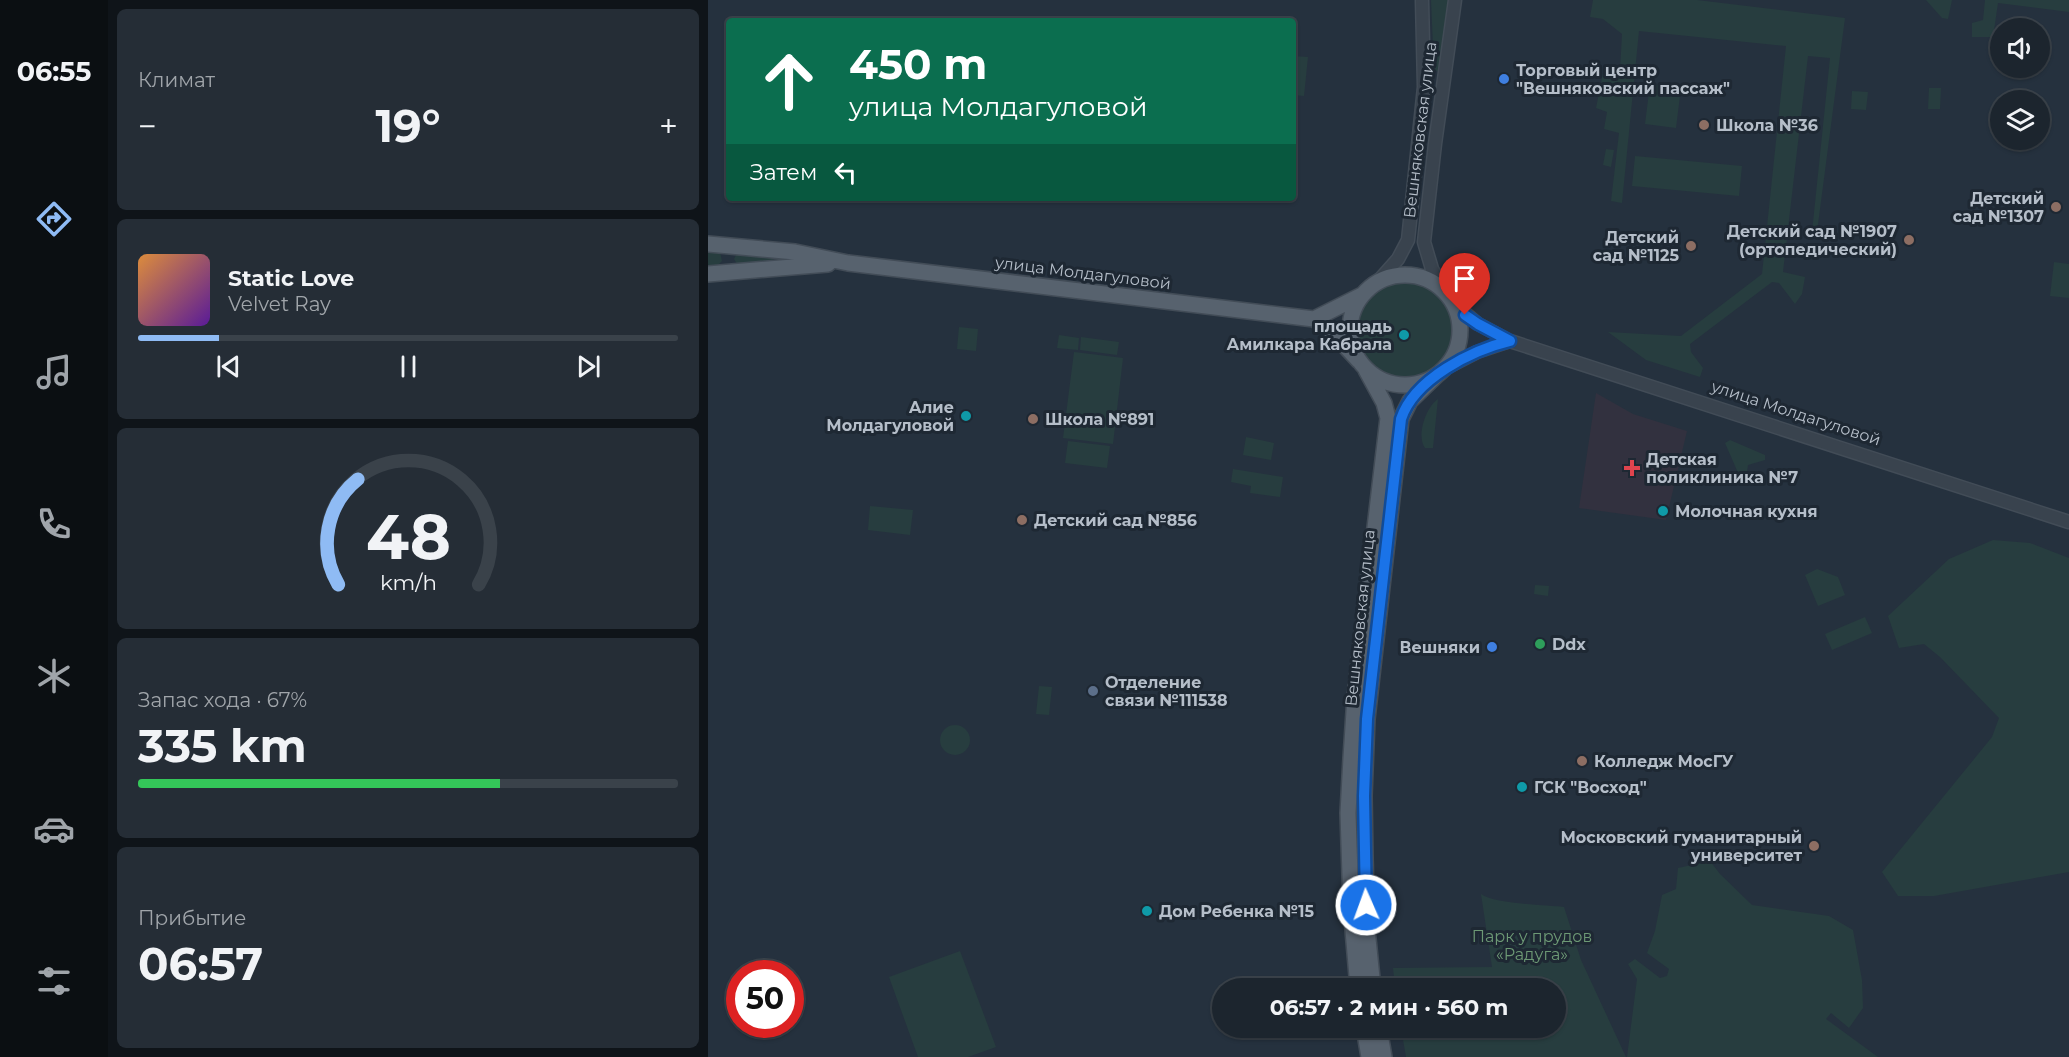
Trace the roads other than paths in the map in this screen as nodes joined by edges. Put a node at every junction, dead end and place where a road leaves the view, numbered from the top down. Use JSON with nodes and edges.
{"nodes":[{"id":1,"x":1422,"y":0,"type":"edge"},
{"id":2,"x":1455,"y":0,"type":"edge"},
{"id":3,"x":708,"y":244,"type":"edge"},
{"id":4,"x":782,"y":251,"type":"junction"},
{"id":5,"x":848,"y":263,"type":"junction"},
{"id":6,"x":781,"y":268,"type":"junction"},
{"id":7,"x":708,"y":274,"type":"edge"},
{"id":8,"x":1369,"y":290,"type":"junction"},
{"id":9,"x":1450,"y":299,"type":"junction"},
{"id":10,"x":1314,"y":319,"type":"junction"},
{"id":11,"x":1510,"y":341,"type":"junction"},
{"id":12,"x":1363,"y":365,"type":"junction"},
{"id":13,"x":1441,"y":372,"type":"junction"},
{"id":14,"x":2069,"y":522,"type":"edge"},
{"id":15,"x":1364,"y":681,"type":"junction"},
{"id":16,"x":1358,"y":750,"type":"junction"},
{"id":17,"x":1357,"y":978,"type":"edge"},
{"id":18,"x":1372,"y":978,"type":"edge"},
{"id":19,"x":1366,"y":1038,"type":"edge"},
{"id":20,"x":1381,"y":1038,"type":"edge"},
{"id":21,"x":1369,"y":1057,"type":"edge"},
{"id":22,"x":1384,"y":1057,"type":"edge"}],
"edges":[{"from":1,"to":8,"type":"street","name":"Вешняковская улица"},
{"from":2,"to":9,"type":"street","name":"Вешняковская улица"},
{"from":3,"to":4,"type":"main road","name":"улица Молдагуловой"},
{"from":4,"to":5,"type":"main road","name":"улица Молдагуловой"},
{"from":4,"to":6,"type":"street"},
{"from":5,"to":6,"type":"main road","name":"улица Молдагуловой"},
{"from":5,"to":10,"type":"main road","name":"улица Молдагуловой"},
{"from":6,"to":7,"type":"main road","name":"улица Молдагуловой"},
{"from":8,"to":9,"type":"main road"},
{"from":8,"to":10,"type":"main road"},
{"from":8,"to":12,"type":"main road"},
{"from":9,"to":11,"type":"street","name":"улица Молдагуловой"},
{"from":9,"to":13,"type":"main road"},
{"from":10,"to":12,"type":"main road"},
{"from":11,"to":13,"type":"street"},
{"from":11,"to":14,"type":"street","name":"улица Молдагуловой"},
{"from":12,"to":13,"type":"main road"},
{"from":12,"to":15,"type":"main road","name":"Вешняковская улица"},
{"from":13,"to":15,"type":"main road","name":"Вешняковская улица"},
{"from":15,"to":16,"type":"main road","name":"Вешняковская улица"},
{"from":16,"to":17,"type":"main road","name":"Вешняковская улица"},
{"from":16,"to":18,"type":"main road","name":"Вешняковская улица"},
{"from":19,"to":21,"type":"main road"},
{"from":20,"to":22,"type":"main road"}]}
